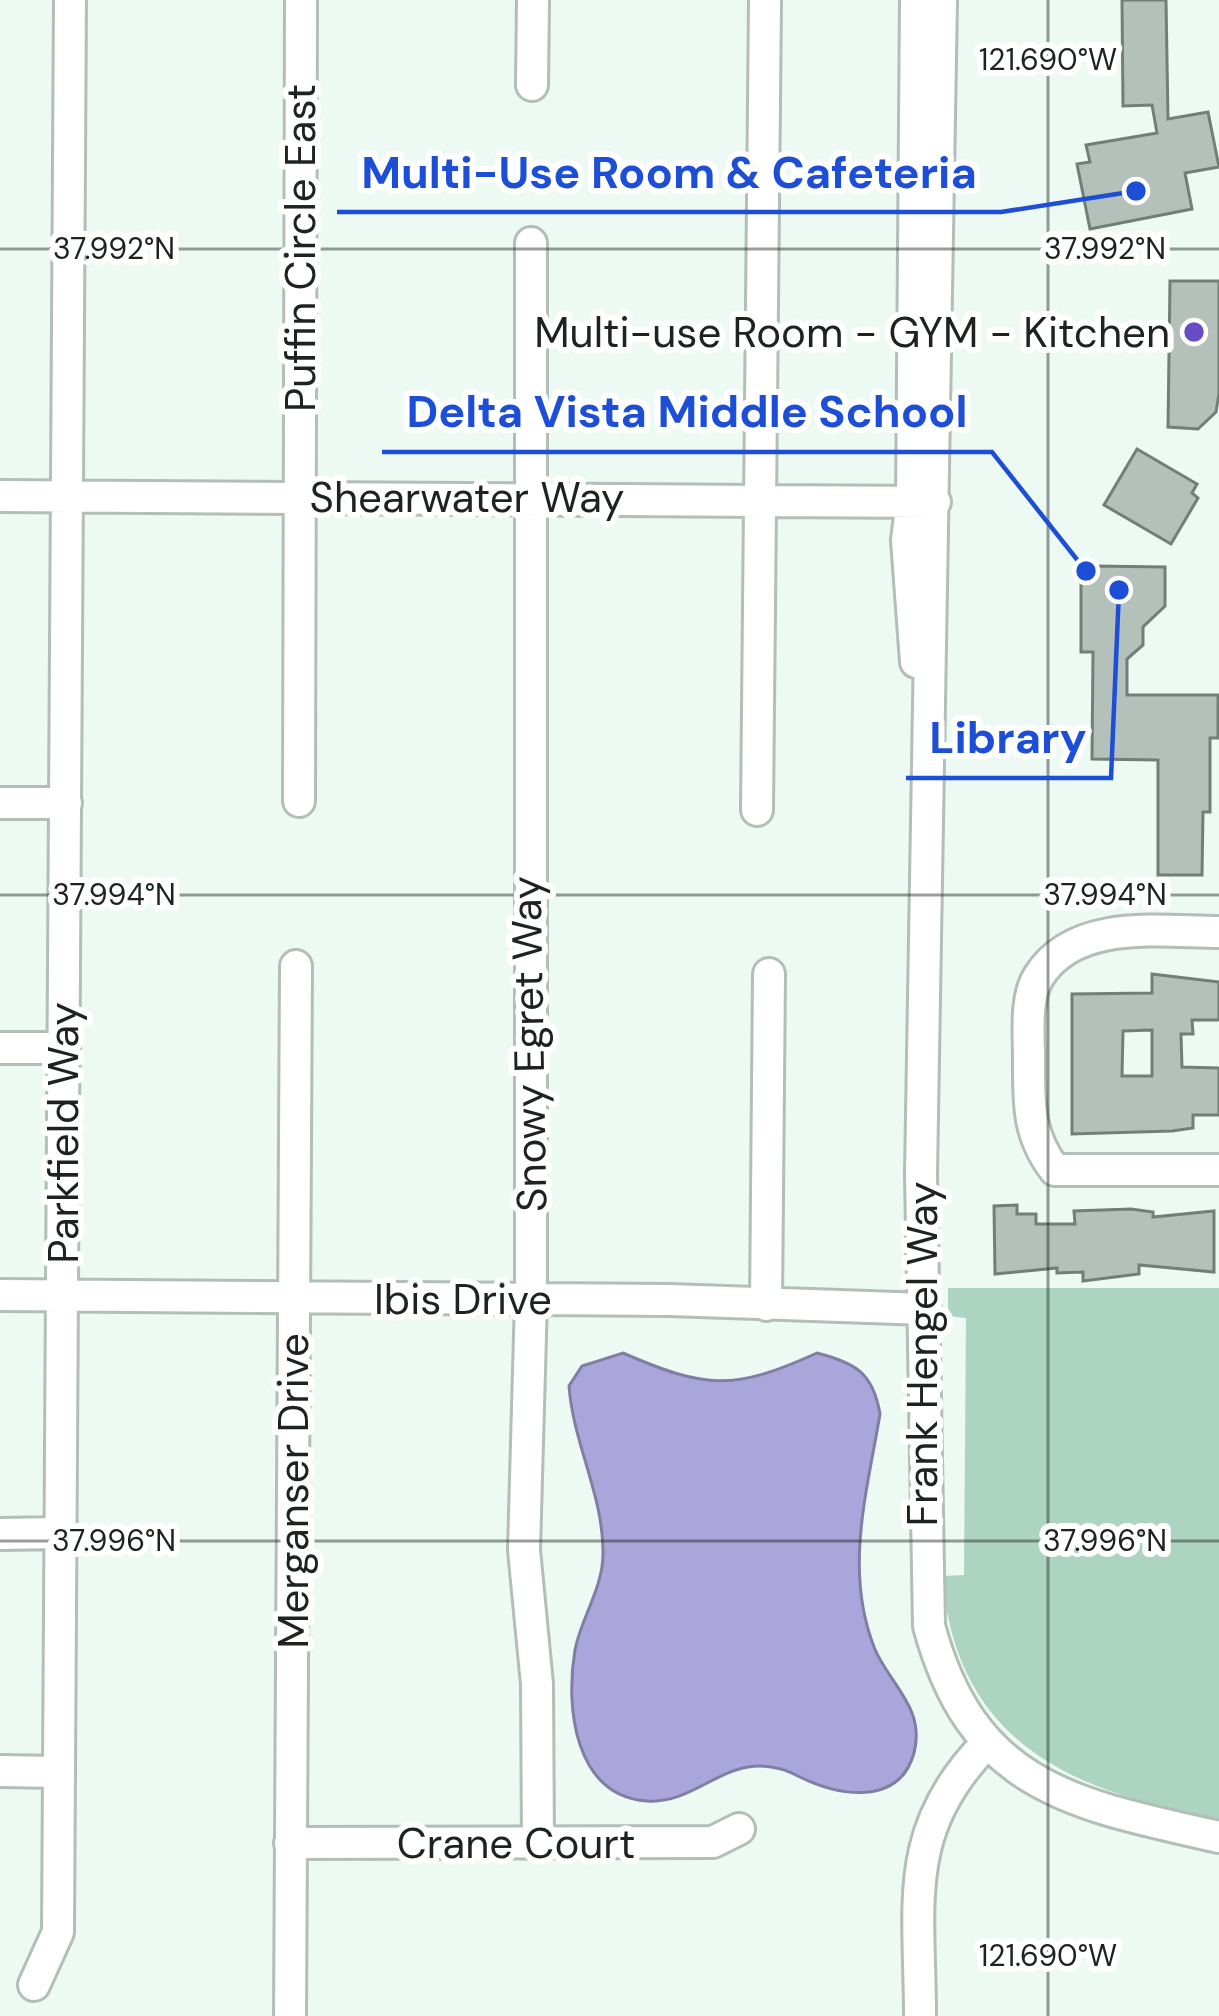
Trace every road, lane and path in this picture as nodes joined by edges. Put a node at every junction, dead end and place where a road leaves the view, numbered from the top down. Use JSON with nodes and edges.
{"nodes":[{"id":1,"x":70,"y":0,"type":"edge"},
{"id":2,"x":301,"y":0,"type":"edge"},
{"id":3,"x":533,"y":0,"type":"edge"},
{"id":4,"x":765,"y":0,"type":"edge"},
{"id":5,"x":916,"y":0,"type":"edge"},
{"id":6,"x":941,"y":0,"type":"edge"},
{"id":7,"x":532,"y":85,"type":"dead end"},
{"id":8,"x":531,"y":243,"type":"dead end"},
{"id":9,"x":68,"y":494,"type":"junction"},
{"id":10,"x":0,"y":496,"type":"edge"},
{"id":11,"x":300,"y":496,"type":"junction"},
{"id":12,"x":528,"y":498,"type":"junction"},
{"id":13,"x":761,"y":498,"type":"junction"},
{"id":14,"x":923,"y":501,"type":"junction"},
{"id":15,"x":299,"y":801,"type":"dead end"},
{"id":16,"x":0,"y":802,"type":"edge"},
{"id":17,"x":65,"y":803,"type":"junction"},
{"id":18,"x":757,"y":809,"type":"dead end"},
{"id":19,"x":1219,"y":932,"type":"edge"},
{"id":20,"x":296,"y":966,"type":"dead end"},
{"id":21,"x":769,"y":974,"type":"dead end"},
{"id":22,"x":0,"y":1048,"type":"edge"},
{"id":23,"x":64,"y":1048,"type":"junction"},
{"id":24,"x":1219,"y":1170,"type":"edge"},
{"id":25,"x":0,"y":1295,"type":"edge"},
{"id":26,"x":62,"y":1295,"type":"junction"},
{"id":27,"x":295,"y":1298,"type":"junction"},
{"id":28,"x":531,"y":1299,"type":"junction"},
{"id":29,"x":766,"y":1305,"type":"junction"},
{"id":30,"x":925,"y":1309,"type":"junction"},
{"id":31,"x":60,"y":1533,"type":"junction"},
{"id":32,"x":0,"y":1534,"type":"edge"},
{"id":33,"x":987,"y":1744,"type":"junction"},
{"id":34,"x":0,"y":1772,"type":"edge"},
{"id":35,"x":59,"y":1772,"type":"junction"},
{"id":36,"x":739,"y":1829,"type":"dead end"},
{"id":37,"x":1219,"y":1837,"type":"edge"},
{"id":38,"x":290,"y":1843,"type":"junction"},
{"id":39,"x":538,"y":1843,"type":"junction"},
{"id":40,"x":34,"y":1985,"type":"dead end"},
{"id":41,"x":290,"y":2016,"type":"edge"},
{"id":42,"x":920,"y":2016,"type":"edge"}],
"edges":[{"from":1,"to":9,"type":"street","name":"Parkfield Way"},
{"from":2,"to":11,"type":"street","name":"Puffin Circle East"},
{"from":3,"to":7,"type":"street"},
{"from":4,"to":13,"type":"street"},
{"from":5,"to":14,"type":"street","name":"Frank Hengel Way"},
{"from":6,"to":14,"type":"street","name":"Frank Hengel Way"},
{"from":8,"to":12,"type":"street","name":"Snowy Egret Way"},
{"from":9,"to":10,"type":"street","name":"Shearwater Way"},
{"from":9,"to":11,"type":"street","name":"Shearwater Way"},
{"from":9,"to":17,"type":"street","name":"Parkfield Way"},
{"from":11,"to":12,"type":"street","name":"Shearwater Way"},
{"from":11,"to":15,"type":"street","name":"Puffin Circle East"},
{"from":12,"to":13,"type":"street","name":"Shearwater Way"},
{"from":12,"to":28,"type":"street","name":"Snowy Egret Way"},
{"from":13,"to":14,"type":"street","name":"Shearwater Way"},
{"from":13,"to":18,"type":"street"},
{"from":14,"to":30,"type":"street","name":"Frank Hengel Way"},
{"from":16,"to":17,"type":"street"},
{"from":17,"to":23,"type":"street","name":"Parkfield Way"},
{"from":19,"to":24,"type":"street"},
{"from":20,"to":27,"type":"street","name":"Merganser Drive"},
{"from":21,"to":29,"type":"street"},
{"from":22,"to":23,"type":"street"},
{"from":23,"to":26,"type":"street","name":"Parkfield Way"},
{"from":25,"to":26,"type":"street","name":"Ibis Drive"},
{"from":26,"to":27,"type":"street","name":"Ibis Drive"},
{"from":26,"to":31,"type":"street","name":"Parkfield Way"},
{"from":27,"to":28,"type":"street","name":"Ibis Drive"},
{"from":27,"to":38,"type":"street","name":"Merganser Drive"},
{"from":28,"to":29,"type":"street","name":"Ibis Drive"},
{"from":28,"to":39,"type":"street","name":"Snowy Egret Way"},
{"from":29,"to":30,"type":"street","name":"Ibis Drive"},
{"from":30,"to":33,"type":"street","name":"Frank Hengel Way"},
{"from":31,"to":32,"type":"street"},
{"from":31,"to":35,"type":"street","name":"Parkfield Way"},
{"from":33,"to":37,"type":"street","name":"Frank Hengel Way"},
{"from":33,"to":42,"type":"street"},
{"from":34,"to":35,"type":"street"},
{"from":35,"to":40,"type":"street","name":"Parkfield Way"},
{"from":36,"to":39,"type":"street","name":"Crane Court"},
{"from":38,"to":39,"type":"street","name":"Crane Court"},
{"from":38,"to":41,"type":"street","name":"Merganser Drive"}]}
